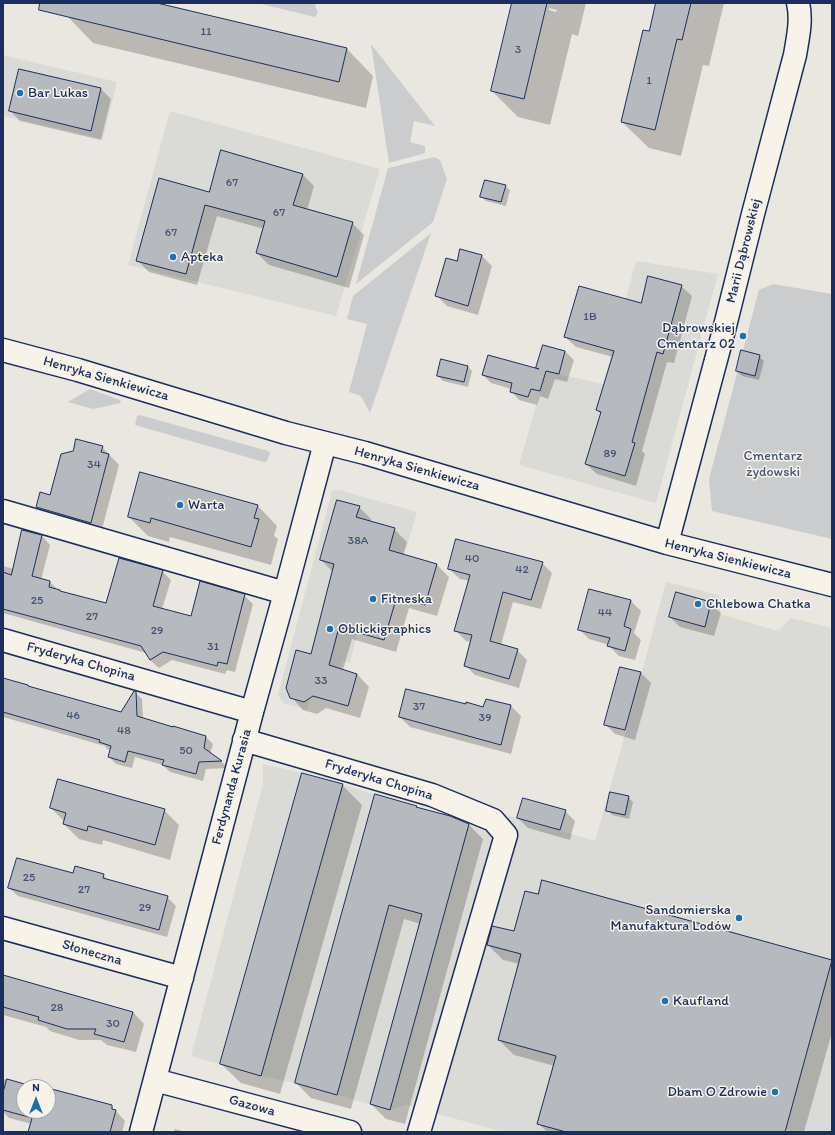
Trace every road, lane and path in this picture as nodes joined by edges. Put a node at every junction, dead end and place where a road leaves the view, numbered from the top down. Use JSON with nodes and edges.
{"nodes":[{"id":1,"x":798,"y":3,"type":"edge"},
{"id":2,"x":3,"y":350,"type":"edge"},
{"id":3,"x":325,"y":442,"type":"junction"},
{"id":4,"x":3,"y":511,"type":"edge"},
{"id":5,"x":666,"y":543,"type":"junction"},
{"id":6,"x":832,"y":585,"type":"edge"},
{"id":7,"x":285,"y":593,"type":"junction"},
{"id":8,"x":3,"y":640,"type":"edge"},
{"id":9,"x":252,"y":712,"type":"junction"},
{"id":10,"x":244,"y":740,"type":"junction"},
{"id":11,"x":3,"y":928,"type":"edge"},
{"id":12,"x":182,"y":978,"type":"junction"},
{"id":13,"x":155,"y":1080,"type":"junction"},
{"id":14,"x":141,"y":1132,"type":"edge"},
{"id":15,"x":350,"y":1132,"type":"edge"},
{"id":16,"x":419,"y":1132,"type":"edge"}],
"edges":[{"from":1,"to":5,"type":"street","name":"Marii Dąbrowskiej"},
{"from":2,"to":3,"type":"street","name":"Henryka Sienkiewicza"},
{"from":3,"to":5,"type":"street","name":"Henryka Sienkiewicza"},
{"from":3,"to":7,"type":"street","name":"Ferdynanda Kurasia"},
{"from":4,"to":7,"type":"street"},
{"from":5,"to":6,"type":"street","name":"Henryka Sienkiewicza"},
{"from":7,"to":9,"type":"street","name":"Ferdynanda Kurasia"},
{"from":8,"to":9,"type":"street","name":"Fryderyka Chopina"},
{"from":9,"to":10,"type":"street","name":"Ferdynanda Kurasia"},
{"from":10,"to":12,"type":"street","name":"Ferdynanda Kurasia"},
{"from":10,"to":16,"type":"street","name":"Fryderyka Chopina"},
{"from":11,"to":12,"type":"street","name":"Słoneczna"},
{"from":12,"to":13,"type":"street","name":"Ferdynanda Kurasia"},
{"from":13,"to":14,"type":"street","name":"Ferdynanda Kurasia"},
{"from":13,"to":15,"type":"street","name":"Gazowa"}]}
